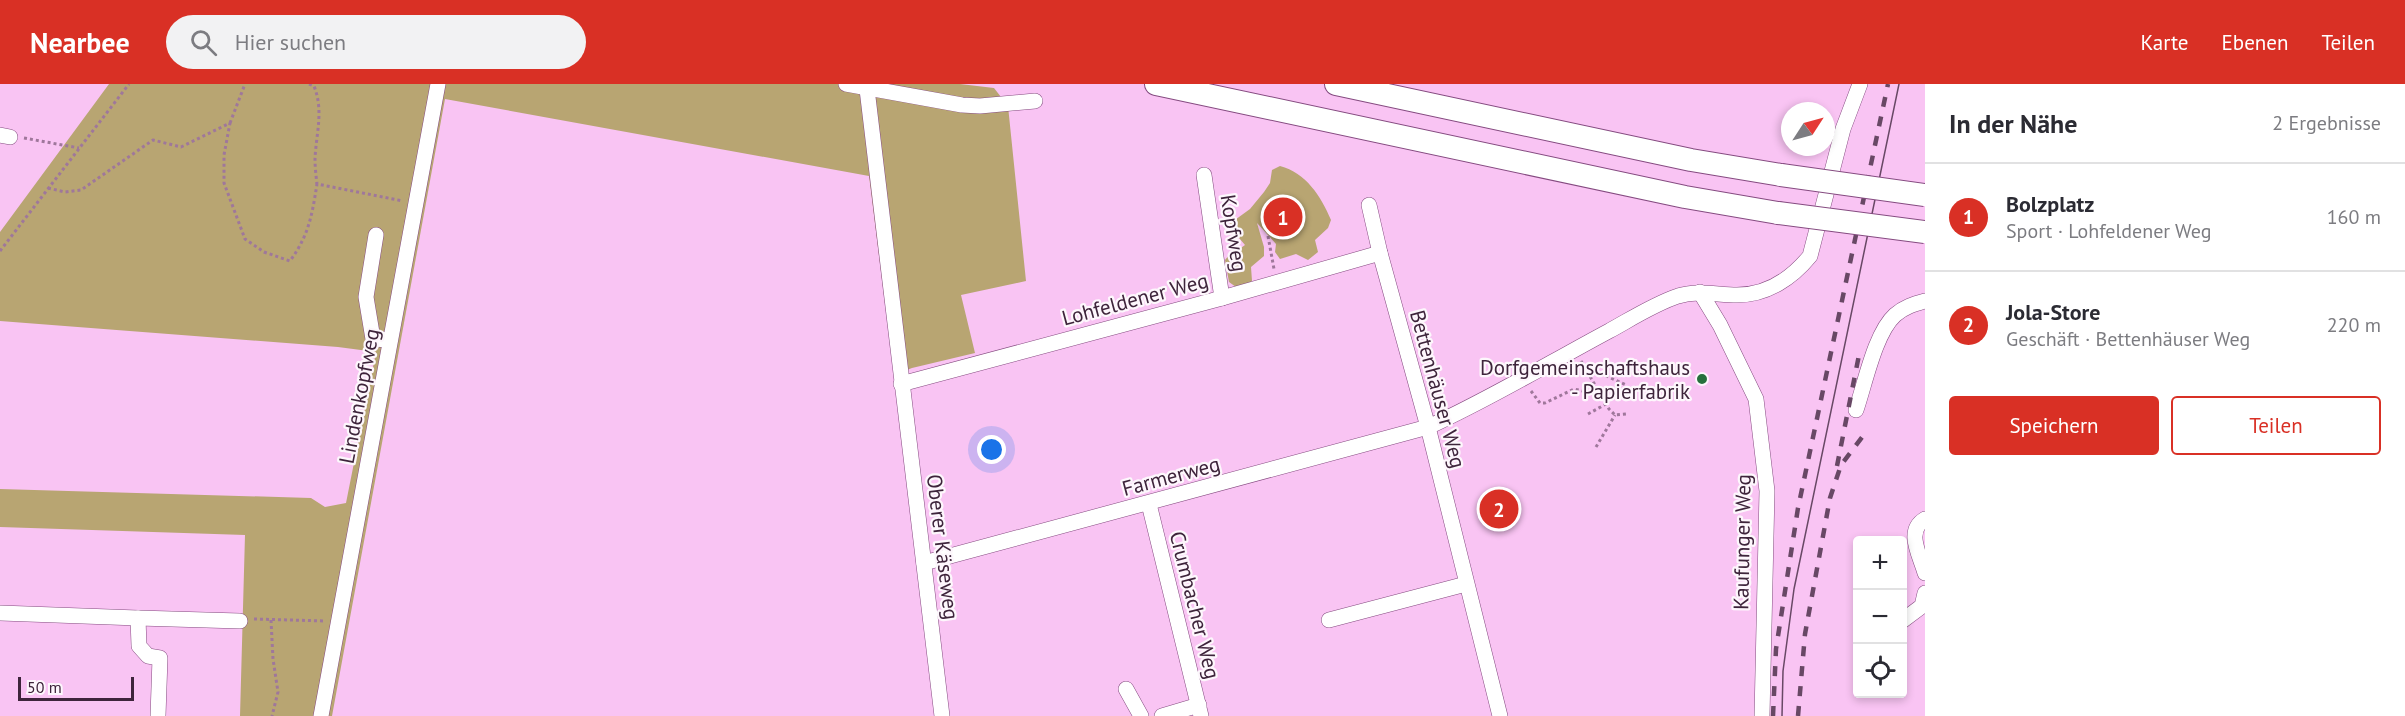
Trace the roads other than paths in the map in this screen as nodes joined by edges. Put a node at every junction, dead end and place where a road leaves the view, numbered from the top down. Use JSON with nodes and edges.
{"nodes":[{"id":1,"x":438,"y":84,"type":"edge"},
{"id":2,"x":846,"y":84,"type":"edge"},
{"id":3,"x":1156,"y":84,"type":"edge"},
{"id":4,"x":1336,"y":84,"type":"edge"},
{"id":5,"x":1860,"y":84,"type":"edge"},
{"id":6,"x":867,"y":89,"type":"junction"},
{"id":7,"x":1035,"y":101,"type":"dead end"},
{"id":8,"x":1204,"y":175,"type":"dead end"},
{"id":9,"x":1925,"y":195,"type":"edge"},
{"id":10,"x":1369,"y":205,"type":"dead end"},
{"id":11,"x":1925,"y":232,"type":"edge"},
{"id":12,"x":376,"y":235,"type":"dead end"},
{"id":13,"x":1380,"y":253,"type":"junction"},
{"id":14,"x":1700,"y":292,"type":"junction"},
{"id":15,"x":1222,"y":298,"type":"junction"},
{"id":16,"x":1925,"y":301,"type":"edge"},
{"id":17,"x":390,"y":340,"type":"junction"},
{"id":18,"x":902,"y":384,"type":"junction"},
{"id":19,"x":1856,"y":410,"type":"dead end"},
{"id":20,"x":1428,"y":427,"type":"junction"},
{"id":21,"x":1149,"y":504,"type":"junction"},
{"id":22,"x":1925,"y":519,"type":"edge"},
{"id":23,"x":924,"y":563,"type":"junction"},
{"id":24,"x":1925,"y":573,"type":"edge"},
{"id":25,"x":1466,"y":584,"type":"junction"},
{"id":26,"x":1925,"y":593,"type":"edge"},
{"id":27,"x":0,"y":613,"type":"edge"},
{"id":28,"x":1907,"y":617,"type":"edge"},
{"id":29,"x":138,"y":618,"type":"junction"},
{"id":30,"x":1329,"y":620,"type":"dead end"},
{"id":31,"x":240,"y":621,"type":"road end"},
{"id":32,"x":1126,"y":689,"type":"dead end"},
{"id":33,"x":1200,"y":711,"type":"edge"},
{"id":34,"x":158,"y":716,"type":"edge"},
{"id":35,"x":321,"y":716,"type":"edge"},
{"id":36,"x":942,"y":716,"type":"edge"},
{"id":37,"x":1141,"y":716,"type":"edge"},
{"id":38,"x":1162,"y":716,"type":"edge"},
{"id":39,"x":1500,"y":716,"type":"edge"},
{"id":40,"x":1762,"y":716,"type":"edge"}],
"edges":[{"from":1,"to":17,"type":"street","name":"Lindenkopfweg"},
{"from":2,"to":6,"type":"street"},
{"from":3,"to":11,"type":"highway","bridge":true},
{"from":4,"to":9,"type":"highway","bridge":true},
{"from":5,"to":14,"type":"street"},
{"from":6,"to":7,"type":"street"},
{"from":6,"to":18,"type":"street","name":"Oberer Käseweg"},
{"from":8,"to":15,"type":"street","name":"Kopfweg"},
{"from":10,"to":13,"type":"street","name":"Bettenhäuser Weg"},
{"from":12,"to":17,"type":"street"},
{"from":13,"to":15,"type":"street","name":"Lohfeldener Weg"},
{"from":13,"to":20,"type":"street","name":"Bettenhäuser Weg"},
{"from":14,"to":20,"type":"street"},
{"from":14,"to":40,"type":"street","name":"Kaufunger Weg"},
{"from":15,"to":18,"type":"street","name":"Lohfeldener Weg"},
{"from":16,"to":19,"type":"street"},
{"from":17,"to":35,"type":"street","name":"Lindenkopfweg"},
{"from":18,"to":23,"type":"street","name":"Oberer Käseweg"},
{"from":20,"to":21,"type":"street","name":"Farmerweg"},
{"from":20,"to":25,"type":"street","name":"Bettenhäuser Weg"},
{"from":21,"to":23,"type":"street","name":"Farmerweg"},
{"from":21,"to":33,"type":"street","name":"Crumbacher Weg"},
{"from":22,"to":24,"type":"street"},
{"from":23,"to":36,"type":"street","name":"Oberer Käseweg"},
{"from":25,"to":30,"type":"street"},
{"from":25,"to":39,"type":"street","name":"Bettenhäuser Weg"},
{"from":26,"to":28,"type":"street"},
{"from":27,"to":29,"type":"street"},
{"from":29,"to":31,"type":"street"},
{"from":29,"to":34,"type":"street"},
{"from":32,"to":37,"type":"street"},
{"from":33,"to":38,"type":"street"}]}
